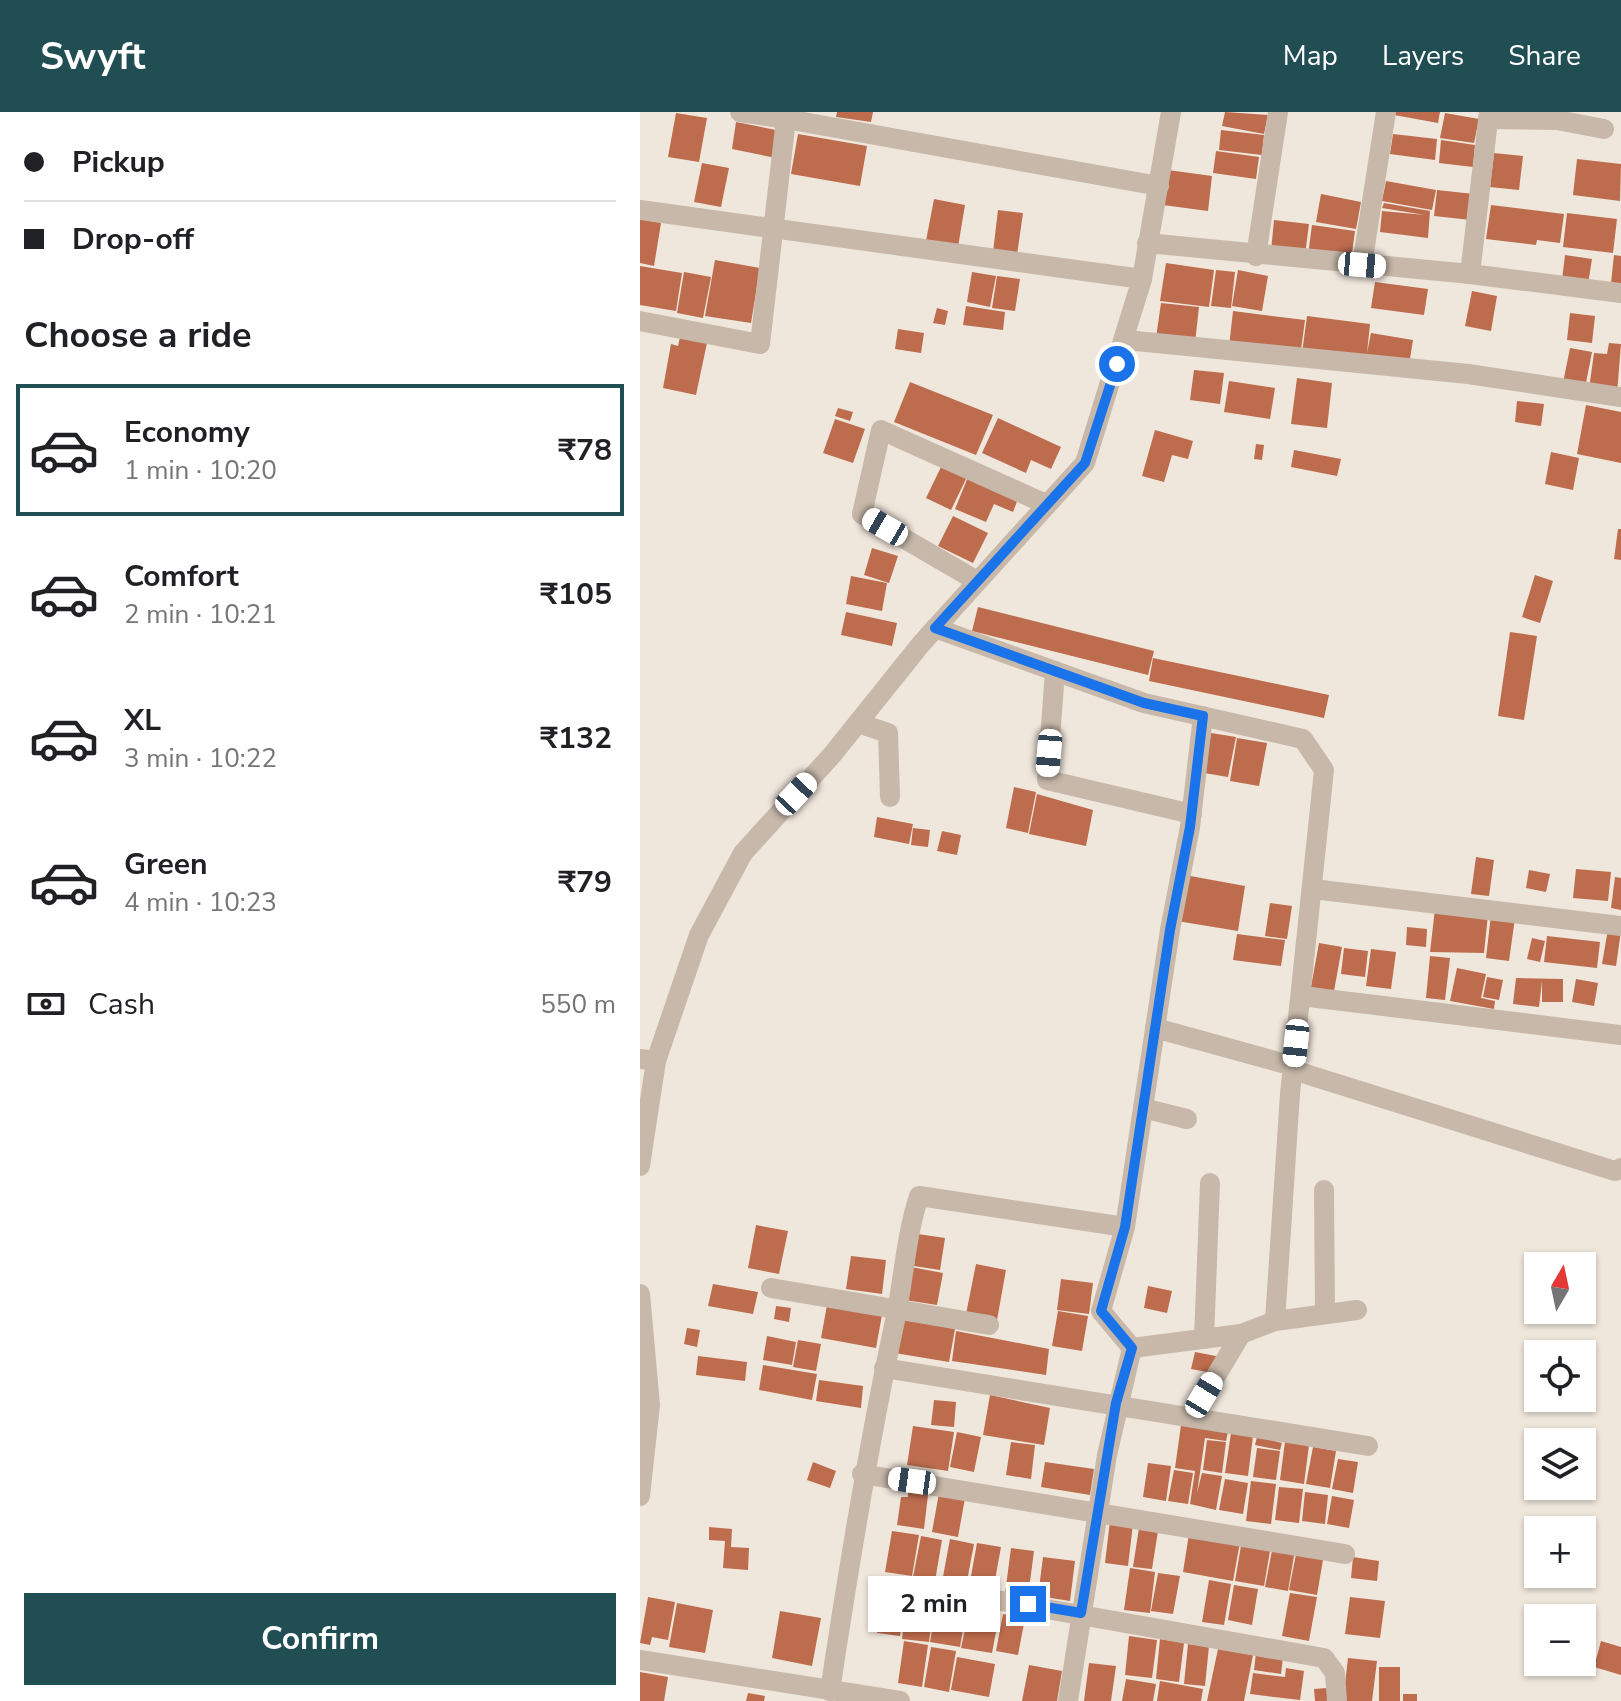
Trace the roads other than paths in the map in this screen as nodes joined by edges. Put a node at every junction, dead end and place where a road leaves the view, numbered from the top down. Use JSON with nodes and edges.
{"nodes":[{"id":1,"x":740,"y":112,"type":"edge"},
{"id":2,"x":1171,"y":112,"type":"edge"},
{"id":3,"x":1278,"y":112,"type":"edge"},
{"id":4,"x":1386,"y":112,"type":"edge"},
{"id":5,"x":787,"y":116,"type":"edge"},
{"id":6,"x":1489,"y":116,"type":"edge"},
{"id":7,"x":1604,"y":129,"type":"dead end"},
{"id":8,"x":1159,"y":186,"type":"junction"},
{"id":9,"x":640,"y":210,"type":"edge"},
{"id":10,"x":771,"y":229,"type":"junction"},
{"id":11,"x":1147,"y":243,"type":"junction"},
{"id":12,"x":1256,"y":256,"type":"junction"},
{"id":13,"x":1362,"y":265,"type":"junction"},
{"id":14,"x":1470,"y":274,"type":"junction"},
{"id":15,"x":1142,"y":279,"type":"junction"},
{"id":16,"x":1621,"y":293,"type":"edge"},
{"id":17,"x":640,"y":321,"type":"edge"},
{"id":18,"x":1126,"y":340,"type":"junction"},
{"id":19,"x":1621,"y":397,"type":"edge"},
{"id":20,"x":1046,"y":504,"type":"junction"},
{"id":21,"x":977,"y":581,"type":"junction"},
{"id":22,"x":935,"y":628,"type":"junction"},
{"id":23,"x":1055,"y":671,"type":"junction"},
{"id":24,"x":1203,"y":716,"type":"junction"},
{"id":25,"x":858,"y":723,"type":"junction"},
{"id":26,"x":890,"y":797,"type":"dead end"},
{"id":27,"x":1192,"y":814,"type":"junction"},
{"id":28,"x":1313,"y":889,"type":"junction"},
{"id":29,"x":1621,"y":926,"type":"edge"},
{"id":30,"x":1301,"y":996,"type":"junction"},
{"id":31,"x":1155,"y":1028,"type":"junction"},
{"id":32,"x":1621,"y":1035,"type":"edge"},
{"id":33,"x":648,"y":1060,"type":"edge"},
{"id":34,"x":1293,"y":1068,"type":"junction"},
{"id":35,"x":1143,"y":1108,"type":"junction"},
{"id":36,"x":1187,"y":1119,"type":"dead end"},
{"id":37,"x":640,"y":1166,"type":"edge"},
{"id":38,"x":1621,"y":1168,"type":"edge"},
{"id":39,"x":1210,"y":1183,"type":"dead end"},
{"id":40,"x":1324,"y":1190,"type":"dead end"},
{"id":41,"x":1125,"y":1227,"type":"junction"},
{"id":42,"x":771,"y":1288,"type":"dead end"},
{"id":43,"x":640,"y":1294,"type":"edge"},
{"id":44,"x":1357,"y":1310,"type":"dead end"},
{"id":45,"x":897,"y":1311,"type":"junction"},
{"id":46,"x":1325,"y":1314,"type":"junction"},
{"id":47,"x":1275,"y":1321,"type":"junction"},
{"id":48,"x":989,"y":1325,"type":"dead end"},
{"id":49,"x":1241,"y":1334,"type":"junction"},
{"id":50,"x":1204,"y":1339,"type":"junction"},
{"id":51,"x":1132,"y":1348,"type":"junction"},
{"id":52,"x":884,"y":1368,"type":"junction"},
{"id":53,"x":1116,"y":1403,"type":"junction"},
{"id":54,"x":645,"y":1404,"type":"edge"},
{"id":55,"x":1192,"y":1416,"type":"junction"},
{"id":56,"x":1368,"y":1446,"type":"dead end"},
{"id":57,"x":862,"y":1474,"type":"junction"},
{"id":58,"x":640,"y":1496,"type":"edge"},
{"id":59,"x":1100,"y":1511,"type":"junction"},
{"id":60,"x":1345,"y":1554,"type":"dead end"},
{"id":61,"x":922,"y":1587,"type":"dead end"},
{"id":62,"x":1081,"y":1613,"type":"junction"},
{"id":63,"x":640,"y":1660,"type":"edge"},
{"id":64,"x":830,"y":1691,"type":"junction"},
{"id":65,"x":900,"y":1701,"type":"edge"},
{"id":66,"x":1068,"y":1701,"type":"edge"},
{"id":67,"x":1337,"y":1701,"type":"edge"}],
"edges":[{"from":1,"to":5,"type":"street"},
{"from":2,"to":8,"type":"street"},
{"from":3,"to":12,"type":"street"},
{"from":4,"to":13,"type":"street"},
{"from":5,"to":8,"type":"street"},
{"from":5,"to":10,"type":"street"},
{"from":6,"to":7,"type":"street"},
{"from":6,"to":14,"type":"street"},
{"from":8,"to":11,"type":"street"},
{"from":9,"to":10,"type":"street"},
{"from":10,"to":15,"type":"street"},
{"from":10,"to":17,"type":"street"},
{"from":11,"to":12,"type":"street"},
{"from":11,"to":15,"type":"street"},
{"from":12,"to":13,"type":"street"},
{"from":13,"to":14,"type":"street"},
{"from":14,"to":16,"type":"street"},
{"from":15,"to":18,"type":"street"},
{"from":18,"to":19,"type":"street"},
{"from":18,"to":20,"type":"street"},
{"from":20,"to":21,"type":"street"},
{"from":20,"to":21,"type":"street"},
{"from":21,"to":22,"type":"street"},
{"from":22,"to":23,"type":"street"},
{"from":22,"to":25,"type":"street"},
{"from":23,"to":24,"type":"street"},
{"from":23,"to":27,"type":"street"},
{"from":24,"to":27,"type":"street"},
{"from":24,"to":28,"type":"street"},
{"from":25,"to":26,"type":"street"},
{"from":25,"to":33,"type":"street"},
{"from":27,"to":31,"type":"street"},
{"from":28,"to":29,"type":"street"},
{"from":28,"to":30,"type":"street"},
{"from":30,"to":32,"type":"street"},
{"from":30,"to":34,"type":"street"},
{"from":31,"to":34,"type":"street"},
{"from":31,"to":35,"type":"street"},
{"from":33,"to":37,"type":"street"},
{"from":34,"to":38,"type":"street"},
{"from":34,"to":47,"type":"street"},
{"from":35,"to":36,"type":"street"},
{"from":35,"to":41,"type":"street"},
{"from":39,"to":50,"type":"street"},
{"from":40,"to":46,"type":"street"},
{"from":41,"to":45,"type":"street"},
{"from":41,"to":51,"type":"street"},
{"from":42,"to":45,"type":"street"},
{"from":43,"to":54,"type":"street"},
{"from":44,"to":46,"type":"street"},
{"from":45,"to":48,"type":"street"},
{"from":45,"to":52,"type":"street"},
{"from":46,"to":47,"type":"street"},
{"from":47,"to":49,"type":"street"},
{"from":49,"to":50,"type":"street"},
{"from":49,"to":55,"type":"street"},
{"from":50,"to":51,"type":"street"},
{"from":51,"to":53,"type":"street"},
{"from":52,"to":53,"type":"street"},
{"from":52,"to":57,"type":"street"},
{"from":53,"to":55,"type":"street"},
{"from":53,"to":59,"type":"street"},
{"from":54,"to":58,"type":"street"},
{"from":55,"to":56,"type":"street"},
{"from":57,"to":59,"type":"street"},
{"from":57,"to":64,"type":"street"},
{"from":59,"to":60,"type":"street"},
{"from":59,"to":62,"type":"street"},
{"from":61,"to":62,"type":"street"},
{"from":62,"to":66,"type":"street"},
{"from":62,"to":67,"type":"street"},
{"from":63,"to":64,"type":"street"},
{"from":64,"to":65,"type":"street"}]}
